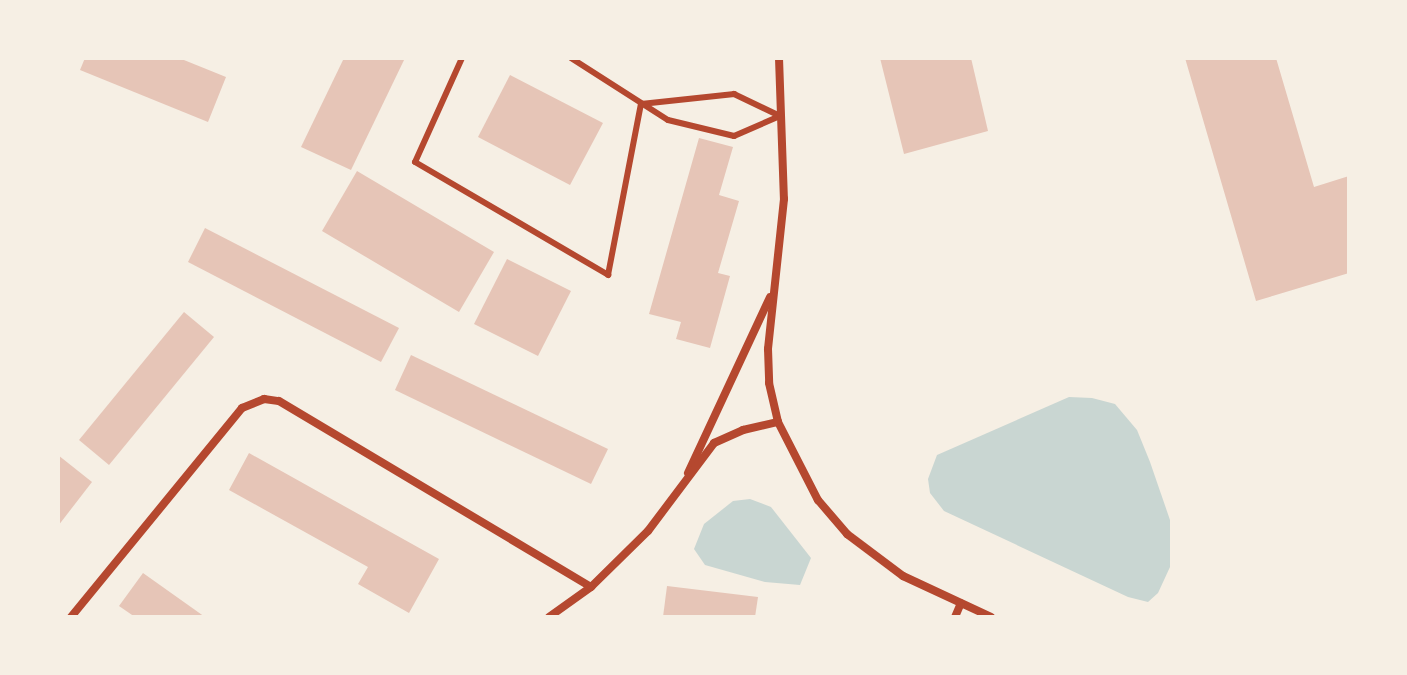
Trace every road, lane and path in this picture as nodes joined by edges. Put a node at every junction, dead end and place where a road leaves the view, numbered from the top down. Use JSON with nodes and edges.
{"nodes":[{"id":1,"x":462,"y":58,"type":"edge"},
{"id":2,"x":571,"y":58,"type":"edge"},
{"id":3,"x":779,"y":58,"type":"edge"},
{"id":4,"x":641,"y":104,"type":"junction"},
{"id":5,"x":780,"y":116,"type":"junction"},
{"id":6,"x":775,"y":285,"type":"junction"},
{"id":7,"x":778,"y":422,"type":"junction"},
{"id":8,"x":680,"y":489,"type":"junction"},
{"id":9,"x":591,"y":587,"type":"junction"},
{"id":10,"x":961,"y":603,"type":"junction"},
{"id":11,"x":71,"y":617,"type":"edge"},
{"id":12,"x":549,"y":617,"type":"edge"},
{"id":13,"x":955,"y":617,"type":"edge"},
{"id":14,"x":991,"y":617,"type":"edge"}],
"edges":[{"from":1,"to":4,"type":"lane"},
{"from":2,"to":4,"type":"lane"},
{"from":3,"to":5,"type":"street"},
{"from":4,"to":5,"type":"lane"},
{"from":4,"to":5,"type":"lane"},
{"from":5,"to":6,"type":"street"},
{"from":6,"to":7,"type":"street"},
{"from":6,"to":8,"type":"street"},
{"from":7,"to":8,"type":"street"},
{"from":7,"to":10,"type":"street"},
{"from":8,"to":9,"type":"street"},
{"from":9,"to":11,"type":"street"},
{"from":9,"to":12,"type":"street"},
{"from":10,"to":13,"type":"street"},
{"from":10,"to":14,"type":"street"}]}
